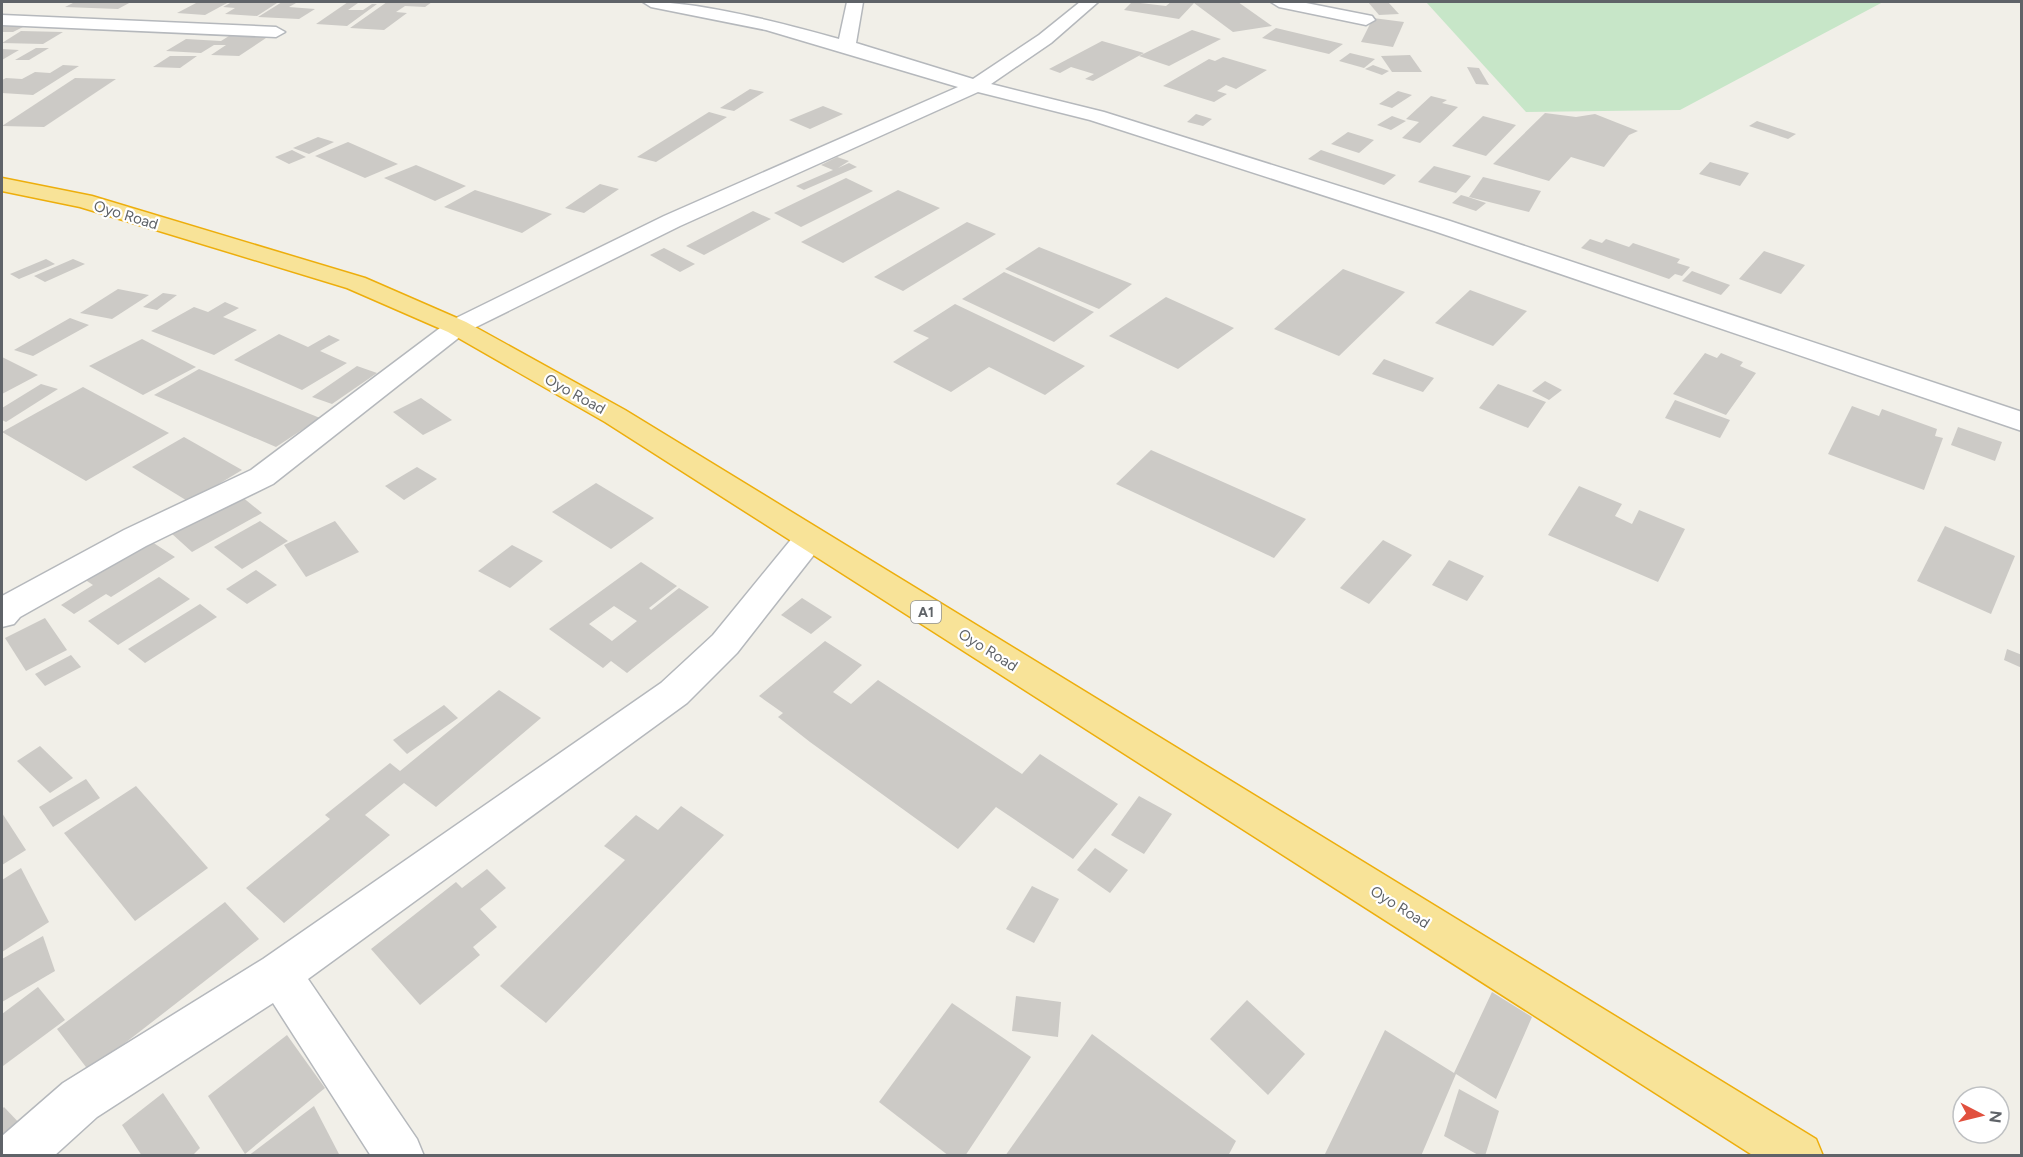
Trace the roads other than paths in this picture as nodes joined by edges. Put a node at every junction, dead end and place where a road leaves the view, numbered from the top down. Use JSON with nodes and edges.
{"nodes":[{"id":1,"x":651,"y":2,"type":"edge"},
{"id":2,"x":855,"y":2,"type":"edge"},
{"id":3,"x":1090,"y":2,"type":"edge"},
{"id":4,"x":1279,"y":2,"type":"edge"},
{"id":5,"x":32,"y":6,"type":"dead end"},
{"id":6,"x":1366,"y":20,"type":"dead end"},
{"id":7,"x":3,"y":21,"type":"edge"},
{"id":8,"x":276,"y":32,"type":"dead end"},
{"id":9,"x":846,"y":46,"type":"junction"},
{"id":10,"x":976,"y":86,"type":"junction"},
{"id":11,"x":2,"y":185,"type":"edge"},
{"id":12,"x":457,"y":327,"type":"junction"},
{"id":13,"x":2022,"y":422,"type":"edge"},
{"id":14,"x":809,"y":539,"type":"junction"},
{"id":15,"x":2,"y":615,"type":"edge"},
{"id":16,"x":279,"y":974,"type":"junction"},
{"id":17,"x":16,"y":1155,"type":"edge"},
{"id":18,"x":400,"y":1155,"type":"edge"},
{"id":19,"x":1799,"y":1155,"type":"edge"}],
"edges":[{"from":1,"to":9,"type":"street"},
{"from":2,"to":9,"type":"street"},
{"from":3,"to":10,"type":"street"},
{"from":4,"to":6,"type":"street"},
{"from":5,"to":7,"type":"street"},
{"from":7,"to":8,"type":"street"},
{"from":9,"to":10,"type":"street"},
{"from":10,"to":12,"type":"street"},
{"from":10,"to":13,"type":"street"},
{"from":11,"to":12,"type":"highway","name":"Oyo Road","number":"A1"},
{"from":12,"to":14,"type":"highway","name":"Oyo Road","number":"A1"},
{"from":12,"to":15,"type":"street"},
{"from":14,"to":16,"type":"street"},
{"from":14,"to":19,"type":"highway","name":"Oyo Road","number":"A1"},
{"from":16,"to":17,"type":"street"},
{"from":16,"to":18,"type":"street"}]}
